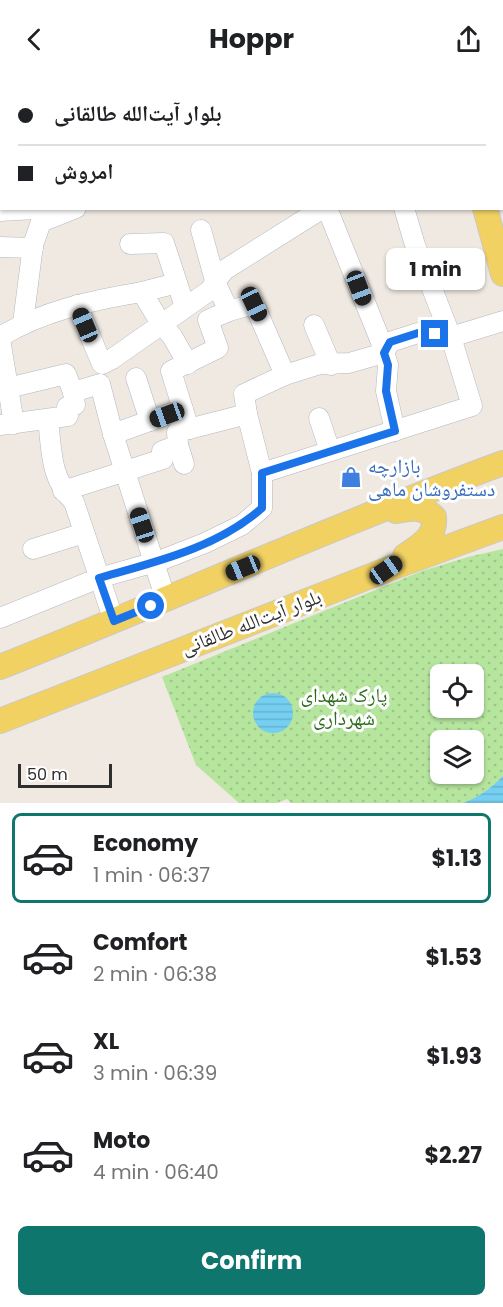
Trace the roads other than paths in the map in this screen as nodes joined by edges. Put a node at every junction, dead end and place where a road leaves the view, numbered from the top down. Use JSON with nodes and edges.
{"nodes":[{"id":1,"x":67,"y":210,"type":"edge"},
{"id":2,"x":322,"y":210,"type":"edge"},
{"id":3,"x":326,"y":210,"type":"edge"},
{"id":4,"x":405,"y":210,"type":"edge"},
{"id":5,"x":486,"y":210,"type":"edge"},
{"id":6,"x":0,"y":211,"type":"edge"},
{"id":7,"x":38,"y":213,"type":"edge"},
{"id":8,"x":201,"y":230,"type":"dead end"},
{"id":9,"x":130,"y":244,"type":"dead end"},
{"id":10,"x":0,"y":247,"type":"edge"},
{"id":11,"x":33,"y":248,"type":"junction"},
{"id":12,"x":503,"y":274,"type":"edge"},
{"id":13,"x":177,"y":283,"type":"junction"},
{"id":14,"x":216,"y":284,"type":"junction"},
{"id":15,"x":142,"y":292,"type":"junction"},
{"id":16,"x":77,"y":305,"type":"junction"},
{"id":17,"x":185,"y":307,"type":"junction"},
{"id":18,"x":229,"y":311,"type":"junction"},
{"id":19,"x":503,"y":321,"type":"edge"},
{"id":20,"x":23,"y":323,"type":"junction"},
{"id":21,"x":161,"y":324,"type":"junction"},
{"id":22,"x":314,"y":326,"type":"dead end"},
{"id":23,"x":451,"y":337,"type":"junction"},
{"id":24,"x":0,"y":338,"type":"edge"},
{"id":25,"x":384,"y":353,"type":"junction"},
{"id":26,"x":188,"y":364,"type":"junction"},
{"id":27,"x":331,"y":365,"type":"junction"},
{"id":28,"x":285,"y":375,"type":"junction"},
{"id":29,"x":136,"y":378,"type":"dead end"},
{"id":30,"x":8,"y":388,"type":"junction"},
{"id":31,"x":74,"y":392,"type":"junction"},
{"id":32,"x":183,"y":409,"type":"junction"},
{"id":33,"x":247,"y":414,"type":"junction"},
{"id":34,"x":319,"y":418,"type":"dead end"},
{"id":35,"x":48,"y":420,"type":"junction"},
{"id":36,"x":150,"y":421,"type":"junction"},
{"id":37,"x":7,"y":425,"type":"edge"},
{"id":38,"x":395,"y":431,"type":"junction"},
{"id":39,"x":113,"y":434,"type":"junction"},
{"id":40,"x":184,"y":446,"type":"junction"},
{"id":41,"x":330,"y":451,"type":"junction"},
{"id":42,"x":500,"y":462,"type":"edge"},
{"id":43,"x":124,"y":470,"type":"junction"},
{"id":44,"x":262,"y":473,"type":"junction"},
{"id":45,"x":63,"y":491,"type":"junction"},
{"id":46,"x":351,"y":522,"type":"junction"},
{"id":47,"x":496,"y":530,"type":"edge"},
{"id":48,"x":84,"y":533,"type":"junction"},
{"id":49,"x":33,"y":549,"type":"dead end"},
{"id":50,"x":154,"y":562,"type":"junction"},
{"id":51,"x":386,"y":570,"type":"junction"},
{"id":52,"x":99,"y":578,"type":"junction"},
{"id":53,"x":166,"y":600,"type":"junction"},
{"id":54,"x":0,"y":618,"type":"edge"},
{"id":55,"x":114,"y":621,"type":"junction"},
{"id":56,"x":0,"y":667,"type":"edge"},
{"id":57,"x":0,"y":721,"type":"edge"}],
"edges":[{"from":1,"to":7,"type":"street"},
{"from":2,"to":14,"type":"street"},
{"from":3,"to":25,"type":"street"},
{"from":4,"to":23,"type":"street"},
{"from":5,"to":12,"type":"main road"},
{"from":6,"to":7,"type":"street"},
{"from":7,"to":11,"type":"street"},
{"from":8,"to":14,"type":"street"},
{"from":9,"to":13,"type":"street"},
{"from":10,"to":11,"type":"street"},
{"from":11,"to":20,"type":"street"},
{"from":13,"to":15,"type":"street"},
{"from":13,"to":17,"type":"street"},
{"from":14,"to":17,"type":"street"},
{"from":14,"to":18,"type":"street"},
{"from":15,"to":16,"type":"street"},
{"from":15,"to":21,"type":"street"},
{"from":16,"to":20,"type":"street"},
{"from":16,"to":21,"type":"street"},
{"from":17,"to":21,"type":"street"},
{"from":18,"to":26,"type":"street"},
{"from":18,"to":28,"type":"street"},
{"from":19,"to":23,"type":"street"},
{"from":20,"to":24,"type":"street"},
{"from":21,"to":26,"type":"street"},
{"from":22,"to":27,"type":"street"},
{"from":23,"to":25,"type":"street"},
{"from":23,"to":38,"type":"street"},
{"from":24,"to":30,"type":"street"},
{"from":25,"to":27,"type":"street"},
{"from":25,"to":38,"type":"street"},
{"from":26,"to":32,"type":"street"},
{"from":27,"to":28,"type":"street"},
{"from":28,"to":33,"type":"street"},
{"from":29,"to":36,"type":"street"},
{"from":30,"to":31,"type":"street"},
{"from":30,"to":37,"type":"street"},
{"from":31,"to":35,"type":"street"},
{"from":31,"to":39,"type":"street"},
{"from":32,"to":36,"type":"street"},
{"from":32,"to":40,"type":"street"},
{"from":33,"to":40,"type":"street"},
{"from":33,"to":44,"type":"street"},
{"from":34,"to":41,"type":"street"},
{"from":35,"to":37,"type":"street"},
{"from":35,"to":45,"type":"street"},
{"from":36,"to":39,"type":"street"},
{"from":38,"to":41,"type":"street"},
{"from":39,"to":43,"type":"street"},
{"from":40,"to":43,"type":"street"},
{"from":41,"to":44,"type":"street"},
{"from":42,"to":46,"type":"main road"},
{"from":43,"to":45,"type":"street"},
{"from":43,"to":50,"type":"street"},
{"from":44,"to":50,"type":"street"},
{"from":45,"to":48,"type":"street"},
{"from":46,"to":51,"type":"main road"},
{"from":46,"to":53,"type":"main road"},
{"from":47,"to":51,"type":"main road","name":"بلوار آیت‌الله طالقانی"},
{"from":48,"to":49,"type":"street"},
{"from":48,"to":52,"type":"street"},
{"from":50,"to":52,"type":"street"},
{"from":50,"to":53,"type":"street"},
{"from":51,"to":57,"type":"main road","name":"بلوار آیت‌الله طالقانی"},
{"from":52,"to":54,"type":"street"},
{"from":52,"to":55,"type":"street"},
{"from":53,"to":55,"type":"main road"},
{"from":55,"to":56,"type":"main road"}]}
